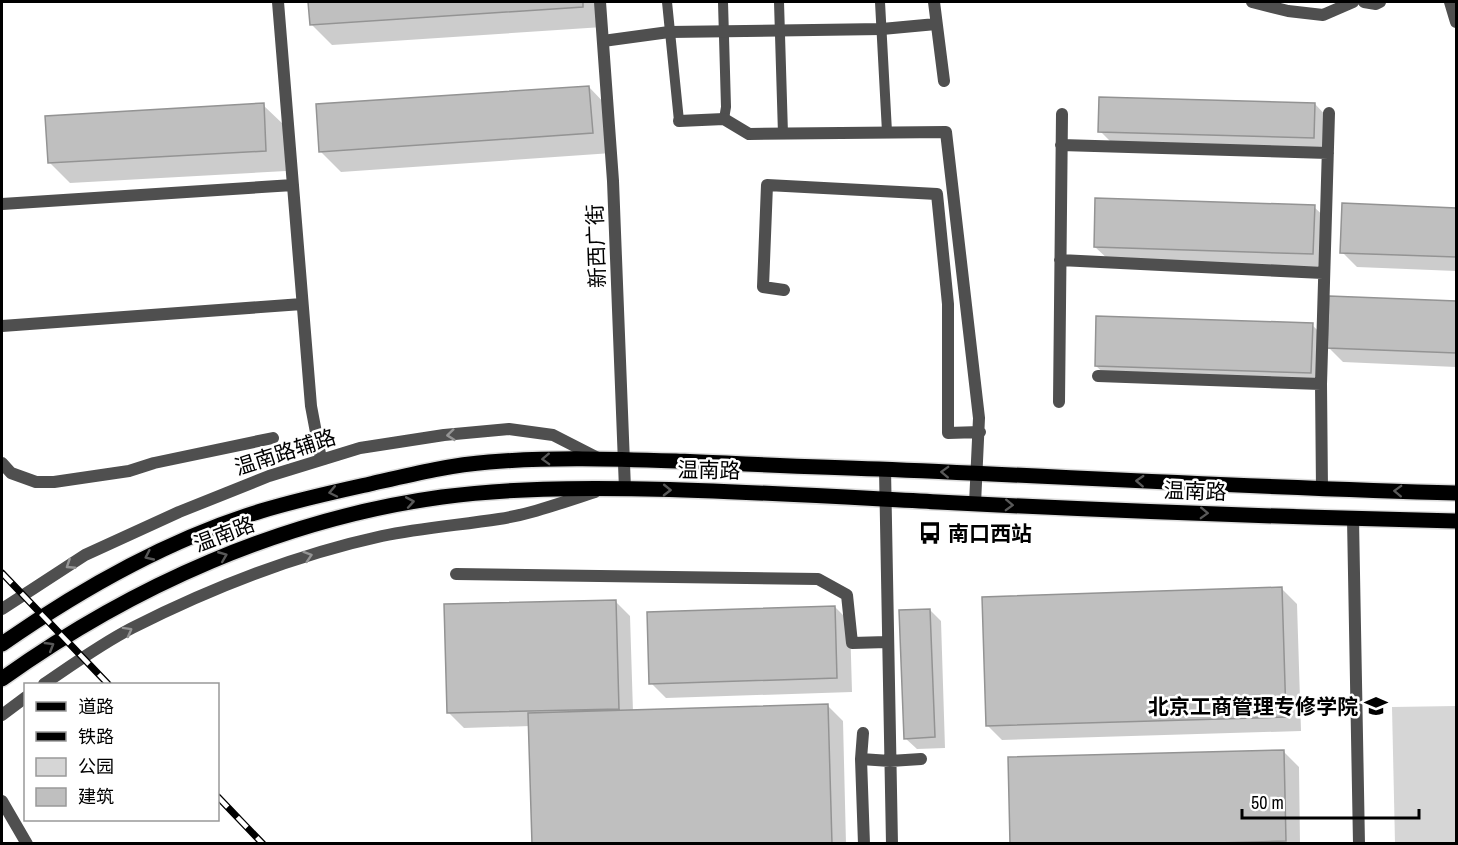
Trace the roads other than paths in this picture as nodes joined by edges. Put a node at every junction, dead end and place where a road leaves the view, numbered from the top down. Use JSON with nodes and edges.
{"nodes":[{"id":1,"x":278,"y":2,"type":"edge"},
{"id":2,"x":600,"y":2,"type":"edge"},
{"id":3,"x":667,"y":2,"type":"edge"},
{"id":4,"x":723,"y":2,"type":"edge"},
{"id":5,"x":779,"y":2,"type":"edge"},
{"id":6,"x":880,"y":2,"type":"edge"},
{"id":7,"x":934,"y":2,"type":"edge"},
{"id":8,"x":1252,"y":2,"type":"edge"},
{"id":9,"x":1353,"y":2,"type":"edge"},
{"id":10,"x":1364,"y":2,"type":"edge"},
{"id":11,"x":1380,"y":2,"type":"edge"},
{"id":12,"x":1450,"y":2,"type":"edge"},
{"id":13,"x":1288,"y":6,"type":"edge"},
{"id":14,"x":1456,"y":22,"type":"edge"},
{"id":15,"x":936,"y":24,"type":"junction"},
{"id":16,"x":882,"y":29,"type":"junction"},
{"id":17,"x":724,"y":30,"type":"junction"},
{"id":18,"x":780,"y":31,"type":"junction"},
{"id":19,"x":669,"y":32,"type":"junction"},
{"id":20,"x":603,"y":41,"type":"junction"},
{"id":21,"x":944,"y":81,"type":"dead end"},
{"id":22,"x":1329,"y":113,"type":"dead end"},
{"id":23,"x":1062,"y":114,"type":"dead end"},
{"id":24,"x":724,"y":119,"type":"junction"},
{"id":25,"x":679,"y":121,"type":"joint"},
{"id":26,"x":887,"y":132,"type":"junction"},
{"id":27,"x":783,"y":134,"type":"junction"},
{"id":28,"x":1061,"y":145,"type":"junction"},
{"id":29,"x":1328,"y":153,"type":"junction"},
{"id":30,"x":293,"y":185,"type":"junction"},
{"id":31,"x":2,"y":204,"type":"edge"},
{"id":32,"x":1060,"y":260,"type":"junction"},
{"id":33,"x":1323,"y":273,"type":"junction"},
{"id":34,"x":784,"y":290,"type":"dead end"},
{"id":35,"x":302,"y":304,"type":"junction"},
{"id":36,"x":2,"y":326,"type":"edge"},
{"id":37,"x":1098,"y":376,"type":"dead end"},
{"id":38,"x":1321,"y":384,"type":"junction"},
{"id":39,"x":1059,"y":402,"type":"dead end"},
{"id":40,"x":980,"y":432,"type":"junction"},
{"id":41,"x":273,"y":438,"type":"dead end"},
{"id":42,"x":321,"y":459,"type":"junction"},
{"id":43,"x":602,"y":460,"type":"junction"},
{"id":44,"x":625,"y":460,"type":"junction"},
{"id":45,"x":2,"y":463,"type":"edge"},
{"id":46,"x":885,"y":470,"type":"junction"},
{"id":47,"x":977,"y":473,"type":"junction"},
{"id":48,"x":602,"y":489,"type":"junction"},
{"id":49,"x":625,"y":489,"type":"junction"},
{"id":50,"x":1322,"y":489,"type":"junction"},
{"id":51,"x":1456,"y":493,"type":"edge"},
{"id":52,"x":884,"y":499,"type":"junction"},
{"id":53,"x":975,"y":504,"type":"junction"},
{"id":54,"x":1353,"y":519,"type":"junction"},
{"id":55,"x":1456,"y":521,"type":"edge"},
{"id":56,"x":456,"y":574,"type":"dead end"},
{"id":57,"x":2,"y":609,"type":"edge"},
{"id":58,"x":887,"y":642,"type":"junction"},
{"id":59,"x":2,"y":644,"type":"edge"},
{"id":60,"x":2,"y":679,"type":"edge"},
{"id":61,"x":46,"y":683,"type":"edge"},
{"id":62,"x":24,"y":698,"type":"edge"},
{"id":63,"x":2,"y":715,"type":"edge"},
{"id":64,"x":863,"y":733,"type":"dead end"},
{"id":65,"x":861,"y":759,"type":"junction"},
{"id":66,"x":921,"y":759,"type":"dead end"},
{"id":67,"x":890,"y":761,"type":"junction"},
{"id":68,"x":2,"y":801,"type":"edge"},
{"id":69,"x":27,"y":843,"type":"edge"},
{"id":70,"x":864,"y":843,"type":"edge"},
{"id":71,"x":892,"y":843,"type":"edge"},
{"id":72,"x":1359,"y":843,"type":"edge"}],
"edges":[{"from":1,"to":30,"type":"street"},
{"from":2,"to":20,"type":"street","name":"新西广街"},
{"from":3,"to":19,"type":"lane"},
{"from":4,"to":17,"type":"lane"},
{"from":5,"to":18,"type":"lane"},
{"from":6,"to":16,"type":"lane"},
{"from":7,"to":15,"type":"street"},
{"from":8,"to":13,"type":"street"},
{"from":9,"to":13,"type":"street"},
{"from":10,"to":11,"type":"street"},
{"from":12,"to":14,"type":"street"},
{"from":15,"to":16,"type":"street"},
{"from":15,"to":21,"type":"street"},
{"from":16,"to":18,"type":"street"},
{"from":16,"to":26,"type":"lane"},
{"from":17,"to":18,"type":"street"},
{"from":17,"to":19,"type":"street"},
{"from":17,"to":24,"type":"lane"},
{"from":18,"to":27,"type":"lane"},
{"from":19,"to":20,"type":"street"},
{"from":19,"to":25,"type":"lane"},
{"from":20,"to":44,"type":"street","name":"新西广街"},
{"from":22,"to":29,"type":"street"},
{"from":23,"to":28,"type":"street"},
{"from":24,"to":25,"type":"street"},
{"from":24,"to":27,"type":"street"},
{"from":26,"to":27,"type":"street"},
{"from":26,"to":40,"type":"street"},
{"from":28,"to":29,"type":"street"},
{"from":28,"to":32,"type":"street"},
{"from":29,"to":33,"type":"street"},
{"from":30,"to":31,"type":"street"},
{"from":30,"to":35,"type":"street"},
{"from":32,"to":33,"type":"street"},
{"from":32,"to":39,"type":"street"},
{"from":33,"to":38,"type":"street"},
{"from":34,"to":40,"type":"street"},
{"from":35,"to":36,"type":"street"},
{"from":35,"to":42,"type":"street"},
{"from":37,"to":38,"type":"street"},
{"from":38,"to":50,"type":"street"},
{"from":40,"to":47,"type":"street"},
{"from":41,"to":45,"type":"street"},
{"from":43,"to":42,"type":"street","name":"温南路辅路","one_way":true},
{"from":42,"to":57,"type":"street","name":"温南路辅路","one_way":true},
{"from":43,"to":44,"type":"main road","name":"温南路"},
{"from":43,"to":59,"type":"main road","name":"温南路","one_way":true},
{"from":44,"to":46,"type":"main road","name":"温南路"},
{"from":44,"to":49,"type":"street","name":"新西广街"},
{"from":47,"to":46,"type":"main road","name":"温南路","one_way":true},
{"from":46,"to":52,"type":"street"},
{"from":50,"to":47,"type":"main road","name":"温南路","one_way":true},
{"from":47,"to":53,"type":"street"},
{"from":48,"to":49,"type":"main road","name":"温南路"},
{"from":60,"to":48,"type":"main road","name":"温南路","one_way":true},
{"from":61,"to":48,"type":"street","one_way":true},
{"from":49,"to":52,"type":"main road","name":"温南路","one_way":true},
{"from":51,"to":50,"type":"main road","name":"温南路","one_way":true},
{"from":52,"to":53,"type":"main road","name":"温南路"},
{"from":52,"to":58,"type":"street"},
{"from":53,"to":54,"type":"main road","name":"温南路","one_way":true},
{"from":54,"to":55,"type":"main road","name":"温南路"},
{"from":54,"to":72,"type":"street"},
{"from":56,"to":58,"type":"street"},
{"from":58,"to":67,"type":"street"},
{"from":62,"to":63,"type":"street"},
{"from":64,"to":65,"type":"street"},
{"from":65,"to":67,"type":"street"},
{"from":65,"to":70,"type":"street"},
{"from":66,"to":67,"type":"street"},
{"from":67,"to":71,"type":"street"},
{"from":68,"to":69,"type":"street"}]}
